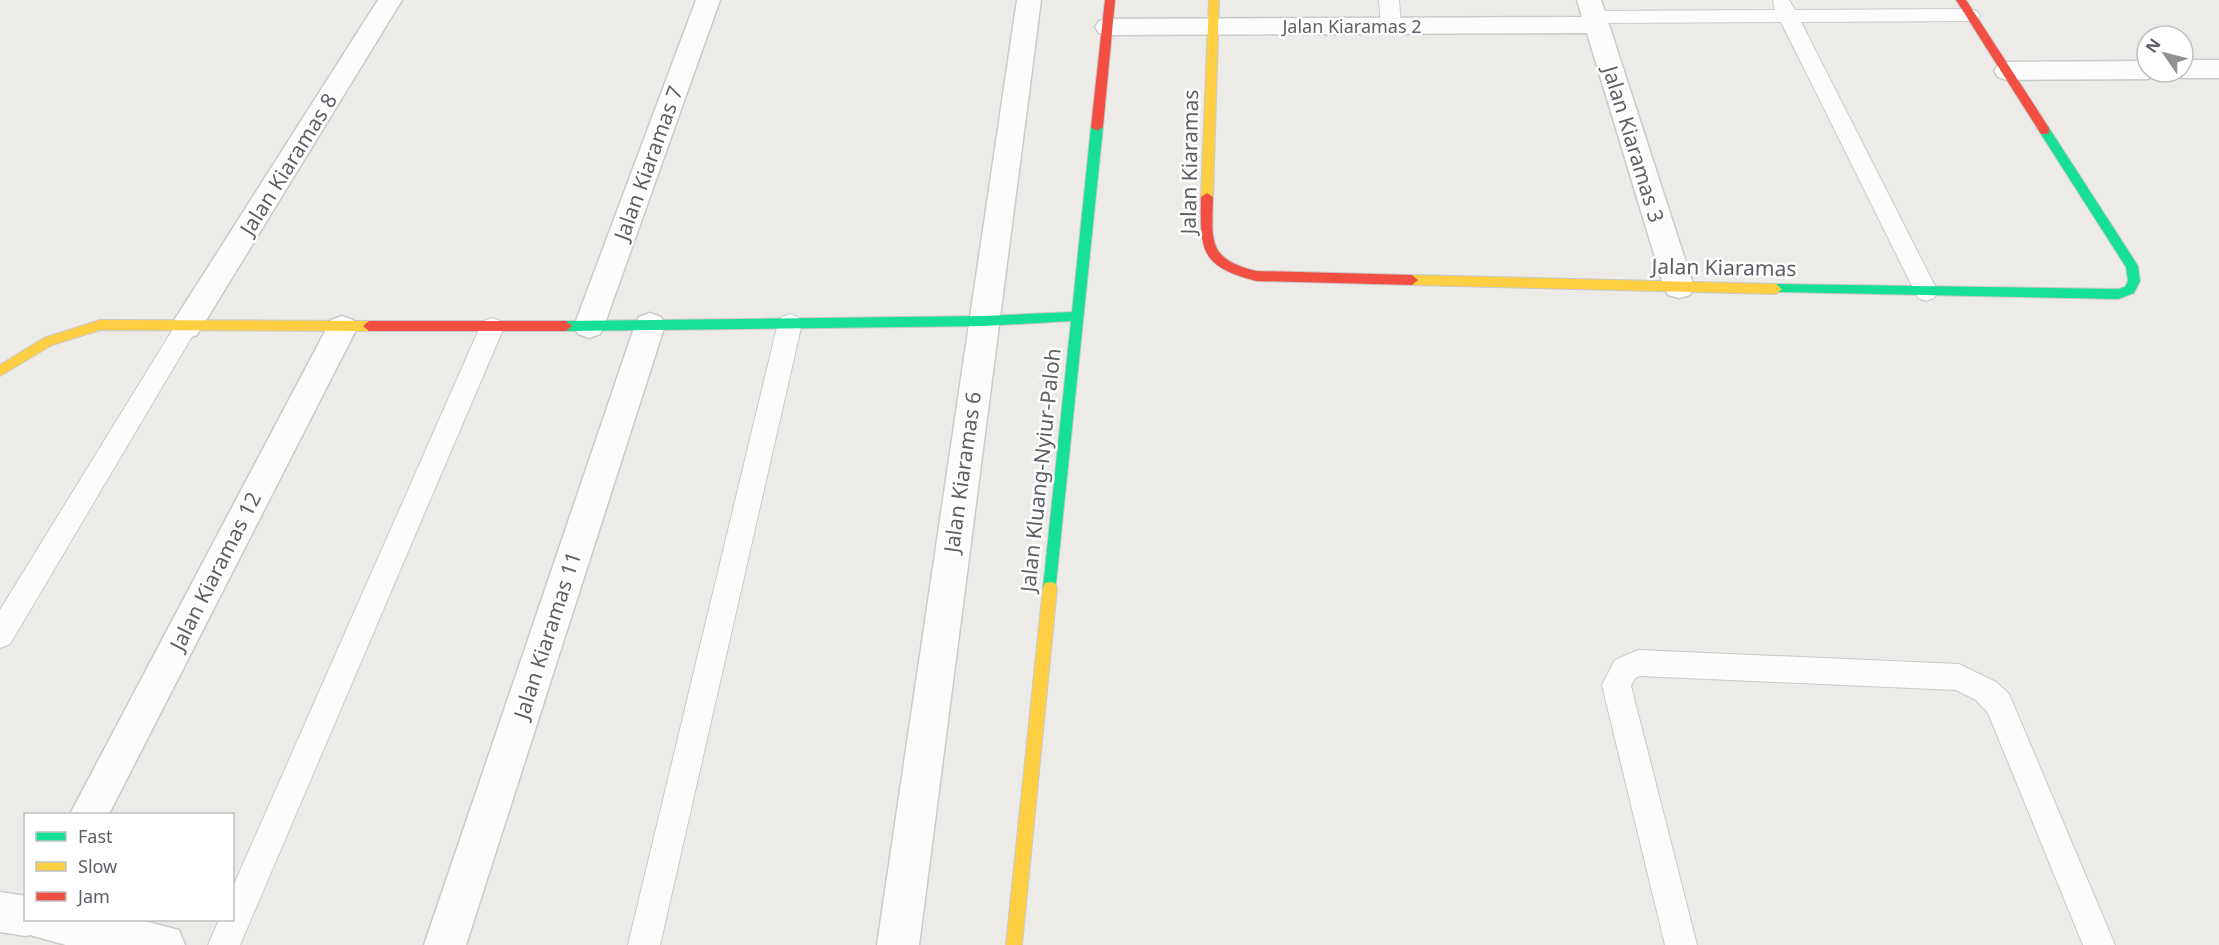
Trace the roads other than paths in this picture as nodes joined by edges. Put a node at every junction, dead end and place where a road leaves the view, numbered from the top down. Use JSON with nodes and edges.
{"nodes":[{"id":1,"x":390,"y":0,"type":"edge"},
{"id":2,"x":708,"y":0,"type":"edge"},
{"id":3,"x":1029,"y":0,"type":"edge"},
{"id":4,"x":1110,"y":0,"type":"edge"},
{"id":5,"x":1214,"y":0,"type":"edge"},
{"id":6,"x":1389,"y":0,"type":"edge"},
{"id":7,"x":1784,"y":8,"type":"edge"},
{"id":8,"x":1965,"y":8,"type":"edge"},
{"id":9,"x":1594,"y":14,"type":"edge"},
{"id":10,"x":1391,"y":26,"type":"junction"},
{"id":11,"x":1108,"y":27,"type":"junction"},
{"id":12,"x":1213,"y":27,"type":"junction"},
{"id":13,"x":2195,"y":69,"type":"edge"},
{"id":14,"x":2219,"y":69,"type":"edge"},
{"id":15,"x":2135,"y":70,"type":"edge"},
{"id":16,"x":2007,"y":71,"type":"junction"},
{"id":17,"x":1679,"y":287,"type":"junction"},
{"id":18,"x":1926,"y":292,"type":"junction"},
{"id":19,"x":1077,"y":316,"type":"junction"},
{"id":20,"x":983,"y":321,"type":"junction"},
{"id":21,"x":790,"y":323,"type":"junction"},
{"id":22,"x":650,"y":325,"type":"junction"},
{"id":23,"x":589,"y":326,"type":"junction"},
{"id":24,"x":186,"y":327,"type":"junction"},
{"id":25,"x":492,"y":327,"type":"junction"},
{"id":26,"x":342,"y":328,"type":"junction"},
{"id":27,"x":0,"y":371,"type":"edge"},
{"id":28,"x":0,"y":635,"type":"edge"},
{"id":29,"x":90,"y":813,"type":"edge"},
{"id":30,"x":0,"y":912,"type":"edge"},
{"id":31,"x":24,"y":916,"type":"edge"},
{"id":32,"x":49,"y":921,"type":"edge"},
{"id":33,"x":164,"y":945,"type":"edge"},
{"id":34,"x":224,"y":945,"type":"edge"},
{"id":35,"x":445,"y":945,"type":"edge"},
{"id":36,"x":644,"y":945,"type":"edge"},
{"id":37,"x":898,"y":945,"type":"edge"},
{"id":38,"x":1014,"y":945,"type":"edge"},
{"id":39,"x":1681,"y":945,"type":"edge"},
{"id":40,"x":2099,"y":945,"type":"edge"}],
"edges":[{"from":1,"to":24,"type":"street","name":"Jalan Kiaramas 8"},
{"from":2,"to":23,"type":"street","name":"Jalan Kiaramas 7"},
{"from":3,"to":20,"type":"street","name":"Jalan Kiaramas 6"},
{"from":4,"to":11,"type":"street","name":"Jalan Kluang-Nyiur-Paloh"},
{"from":5,"to":12,"type":"street","name":"Jalan Kiaramas"},
{"from":6,"to":10,"type":"lane"},
{"from":7,"to":8,"type":"lane"},
{"from":7,"to":9,"type":"lane"},
{"from":7,"to":18,"type":"lane"},
{"from":8,"to":16,"type":"street","name":"Jalan Kiaramas"},
{"from":9,"to":10,"type":"street","name":"Jalan Kiaramas 2"},
{"from":9,"to":17,"type":"street","name":"Jalan Kiaramas 3"},
{"from":10,"to":12,"type":"street","name":"Jalan Kiaramas 2"},
{"from":11,"to":12,"type":"street","name":"Jalan Kiaramas 2"},
{"from":11,"to":19,"type":"street","name":"Jalan Kluang-Nyiur-Paloh"},
{"from":12,"to":17,"type":"street","name":"Jalan Kiaramas"},
{"from":13,"to":14,"type":"street"},
{"from":15,"to":16,"type":"street"},
{"from":16,"to":18,"type":"street","name":"Jalan Kiaramas"},
{"from":17,"to":18,"type":"street","name":"Jalan Kiaramas"},
{"from":19,"to":20,"type":"street"},
{"from":19,"to":38,"type":"street","name":"Jalan Kluang-Nyiur-Paloh"},
{"from":20,"to":21,"type":"street"},
{"from":20,"to":37,"type":"street","name":"Jalan Kiaramas 6"},
{"from":21,"to":22,"type":"street"},
{"from":21,"to":36,"type":"lane"},
{"from":22,"to":23,"type":"street"},
{"from":22,"to":35,"type":"street","name":"Jalan Kiaramas 11"},
{"from":23,"to":25,"type":"street"},
{"from":24,"to":26,"type":"street"},
{"from":24,"to":27,"type":"street"},
{"from":24,"to":28,"type":"lane"},
{"from":25,"to":26,"type":"street"},
{"from":25,"to":34,"type":"lane"},
{"from":26,"to":29,"type":"street","name":"Jalan Kiaramas 12"},
{"from":30,"to":31,"type":"street"},
{"from":32,"to":33,"type":"street"},
{"from":39,"to":40,"type":"lane"}]}
